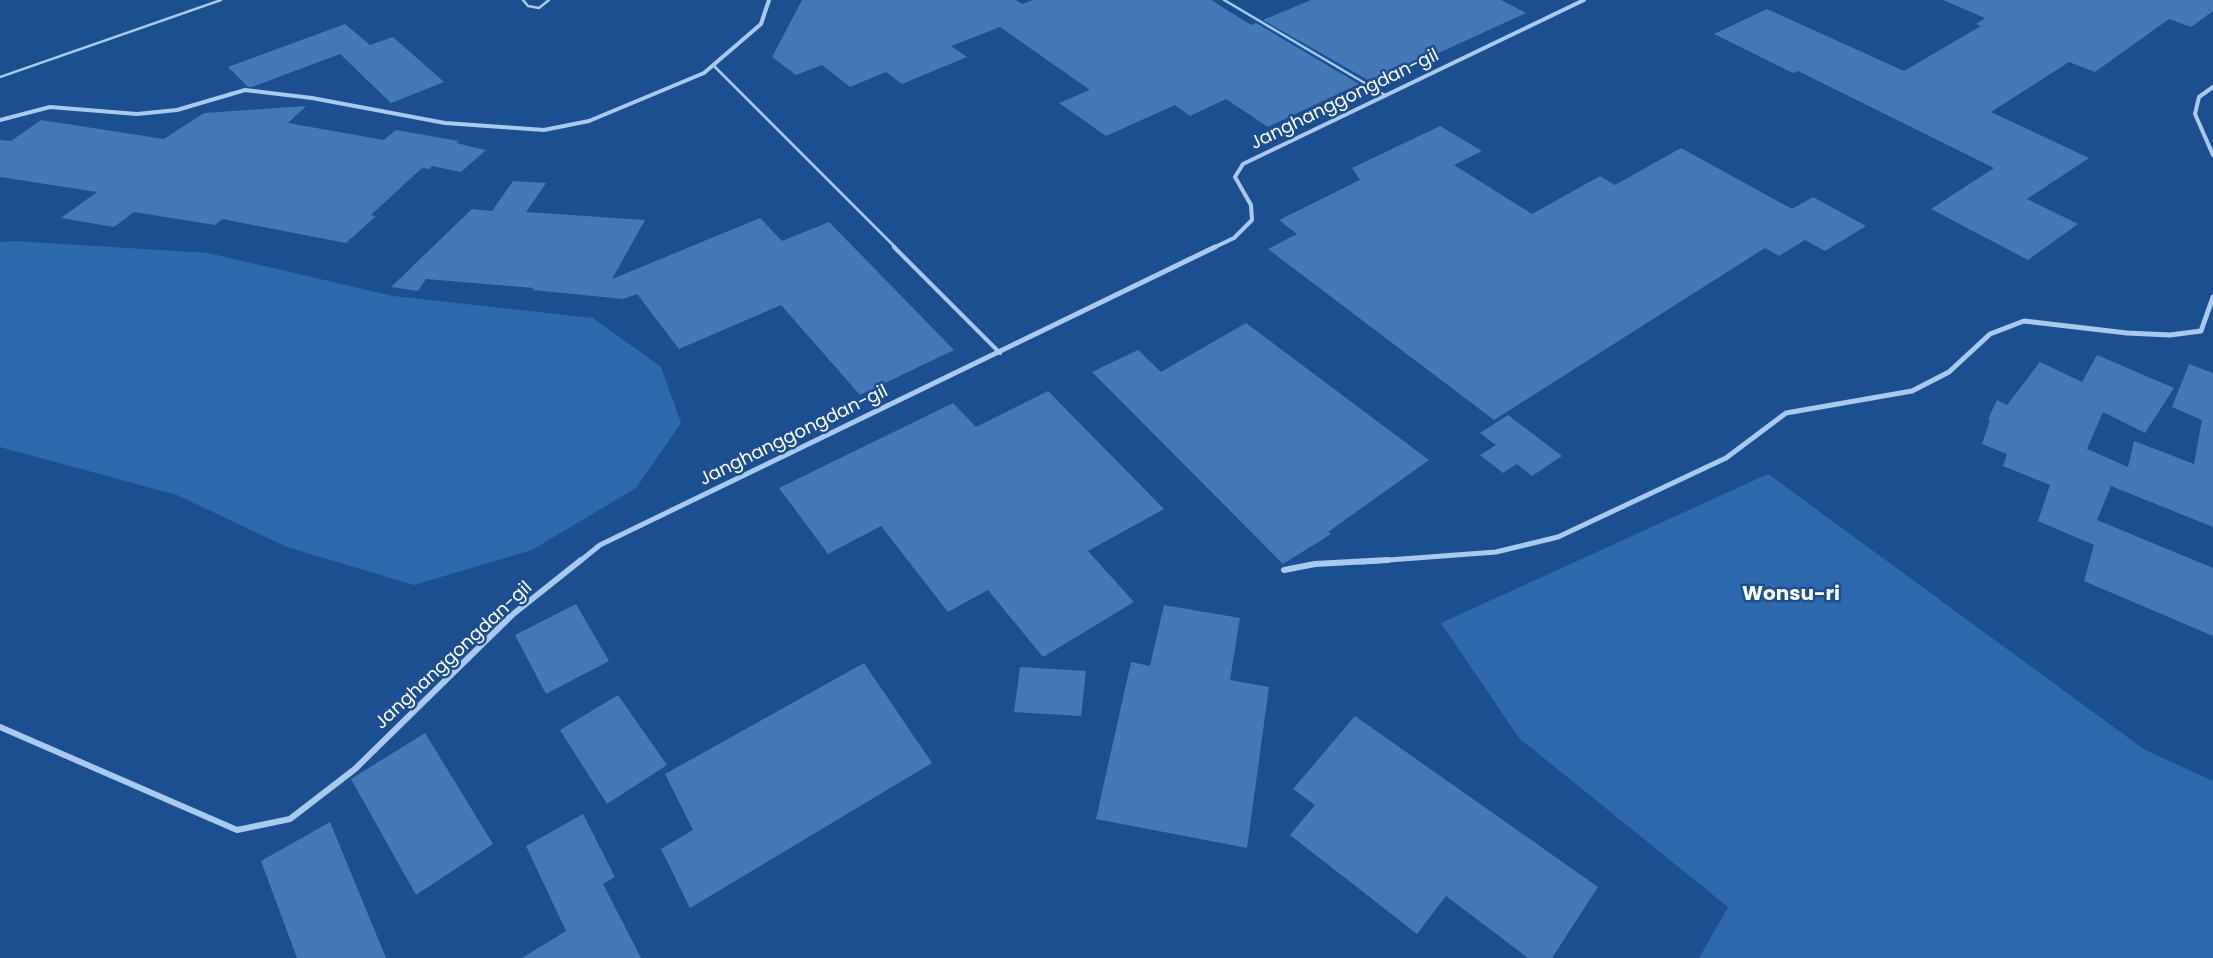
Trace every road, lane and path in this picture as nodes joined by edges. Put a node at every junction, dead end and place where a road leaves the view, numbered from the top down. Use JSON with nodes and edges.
{"nodes":[{"id":1,"x":222,"y":0,"type":"edge"},
{"id":2,"x":523,"y":0,"type":"edge"},
{"id":3,"x":549,"y":0,"type":"edge"},
{"id":4,"x":769,"y":0,"type":"edge"},
{"id":5,"x":1224,"y":0,"type":"edge"},
{"id":6,"x":1584,"y":0,"type":"edge"},
{"id":7,"x":713,"y":65,"type":"junction"},
{"id":8,"x":0,"y":77,"type":"edge"},
{"id":9,"x":2213,"y":87,"type":"edge"},
{"id":10,"x":1385,"y":95,"type":"junction"},
{"id":11,"x":0,"y":120,"type":"edge"},
{"id":12,"x":2213,"y":155,"type":"edge"},
{"id":13,"x":2213,"y":297,"type":"edge"},
{"id":14,"x":1000,"y":353,"type":"junction"},
{"id":15,"x":1284,"y":570,"type":"dead end"},
{"id":16,"x":0,"y":727,"type":"edge"}],
"edges":[{"from":1,"to":8,"type":"lane"},
{"from":2,"to":3,"type":"lane"},
{"from":4,"to":7,"type":"street"},
{"from":5,"to":10,"type":"lane"},
{"from":6,"to":10,"type":"street","name":"Janghanggongdan-gil"},
{"from":7,"to":11,"type":"street"},
{"from":7,"to":14,"type":"lane"},
{"from":9,"to":12,"type":"street"},
{"from":10,"to":14,"type":"street","name":"Janghanggongdan-gil"},
{"from":13,"to":15,"type":"street"},
{"from":14,"to":16,"type":"street","name":"Janghanggongdan-gil"}]}
